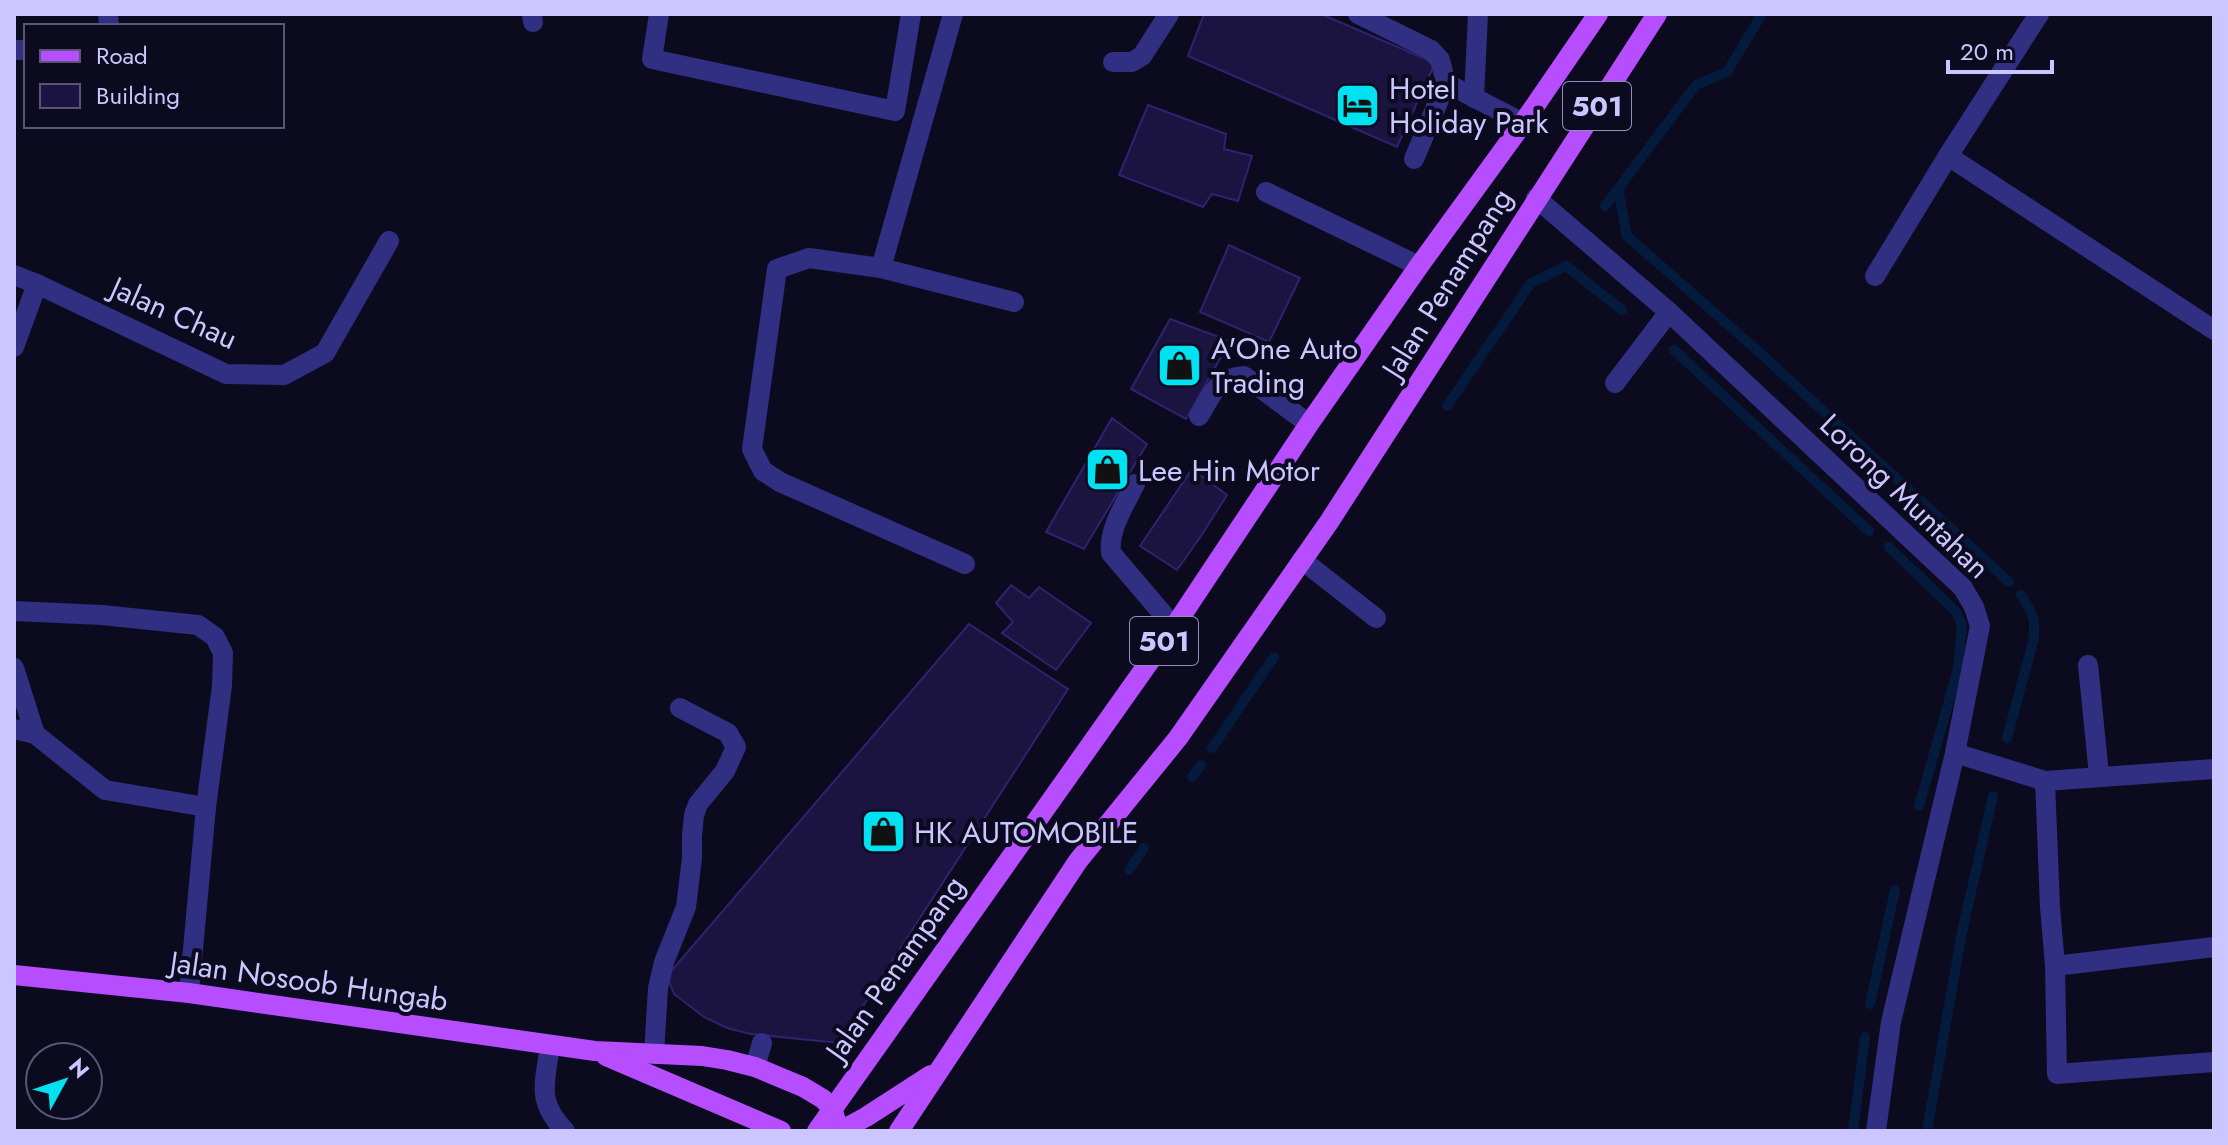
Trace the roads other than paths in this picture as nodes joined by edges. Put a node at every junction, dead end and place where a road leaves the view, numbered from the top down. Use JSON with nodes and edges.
{"nodes":[{"id":1,"x":659,"y":14,"type":"edge"},
{"id":2,"x":911,"y":14,"type":"edge"},
{"id":3,"x":953,"y":14,"type":"edge"},
{"id":4,"x":1169,"y":14,"type":"edge"},
{"id":5,"x":1358,"y":14,"type":"edge"},
{"id":6,"x":1478,"y":14,"type":"edge"},
{"id":7,"x":1598,"y":14,"type":"edge"},
{"id":8,"x":1657,"y":14,"type":"edge"},
{"id":9,"x":2039,"y":14,"type":"edge"},
{"id":10,"x":1113,"y":62,"type":"dead end"},
{"id":11,"x":1446,"y":83,"type":"junction"},
{"id":12,"x":1474,"y":98,"type":"junction"},
{"id":13,"x":1523,"y":123,"type":"junction"},
{"id":14,"x":1948,"y":156,"type":"junction"},
{"id":15,"x":1414,"y":159,"type":"dead end"},
{"id":16,"x":1266,"y":192,"type":"dead end"},
{"id":17,"x":1536,"y":198,"type":"junction"},
{"id":18,"x":389,"y":241,"type":"dead end"},
{"id":19,"x":1419,"y":266,"type":"junction"},
{"id":20,"x":881,"y":268,"type":"junction"},
{"id":21,"x":14,"y":275,"type":"edge"},
{"id":22,"x":1875,"y":276,"type":"dead end"},
{"id":23,"x":37,"y":284,"type":"junction"},
{"id":24,"x":1014,"y":302,"type":"dead end"},
{"id":25,"x":1669,"y":312,"type":"junction"},
{"id":26,"x":2214,"y":330,"type":"edge"},
{"id":27,"x":14,"y":347,"type":"edge"},
{"id":28,"x":1615,"y":383,"type":"dead end"},
{"id":29,"x":1199,"y":416,"type":"dead end"},
{"id":30,"x":1309,"y":424,"type":"junction"},
{"id":31,"x":1135,"y":484,"type":"dead end"},
{"id":32,"x":1302,"y":560,"type":"junction"},
{"id":33,"x":965,"y":564,"type":"dead end"},
{"id":34,"x":14,"y":611,"type":"edge"},
{"id":35,"x":1376,"y":618,"type":"dead end"},
{"id":36,"x":1174,"y":627,"type":"junction"},
{"id":37,"x":2088,"y":665,"type":"dead end"},
{"id":38,"x":14,"y":668,"type":"edge"},
{"id":39,"x":680,"y":708,"type":"dead end"},
{"id":40,"x":14,"y":729,"type":"edge"},
{"id":41,"x":35,"y":734,"type":"junction"},
{"id":42,"x":1955,"y":753,"type":"junction"},
{"id":43,"x":2214,"y":769,"type":"edge"},
{"id":44,"x":2099,"y":775,"type":"junction"},
{"id":45,"x":2045,"y":781,"type":"junction"},
{"id":46,"x":206,"y":807,"type":"junction"},
{"id":47,"x":2214,"y":947,"type":"edge"},
{"id":48,"x":2055,"y":966,"type":"junction"},
{"id":49,"x":14,"y":975,"type":"edge"},
{"id":50,"x":189,"y":993,"type":"junction"},
{"id":51,"x":762,"y":1043,"type":"dead end"},
{"id":52,"x":550,"y":1045,"type":"junction"},
{"id":53,"x":595,"y":1051,"type":"junction"},
{"id":54,"x":654,"y":1054,"type":"junction"},
{"id":55,"x":2214,"y":1062,"type":"edge"},
{"id":56,"x":755,"y":1067,"type":"junction"},
{"id":57,"x":942,"y":1069,"type":"junction"},
{"id":58,"x":722,"y":1105,"type":"junction"},
{"id":59,"x":832,"y":1108,"type":"junction"},
{"id":60,"x":565,"y":1131,"type":"edge"},
{"id":61,"x":734,"y":1131,"type":"edge"},
{"id":62,"x":781,"y":1131,"type":"edge"},
{"id":63,"x":817,"y":1131,"type":"edge"},
{"id":64,"x":840,"y":1131,"type":"edge"},
{"id":65,"x":899,"y":1131,"type":"edge"},
{"id":66,"x":1876,"y":1131,"type":"edge"}],
"edges":[{"from":1,"to":2,"type":"street"},
{"from":3,"to":20,"type":"street"},
{"from":4,"to":10,"type":"street"},
{"from":5,"to":11,"type":"street"},
{"from":6,"to":12,"type":"street"},
{"from":7,"to":13,"type":"main road","name":"Jalan Penampang","number":"501"},
{"from":8,"to":17,"type":"main road","name":"Jalan Penampang","number":"501"},
{"from":9,"to":14,"type":"street"},
{"from":11,"to":12,"type":"street"},
{"from":11,"to":15,"type":"street"},
{"from":12,"to":13,"type":"street"},
{"from":13,"to":19,"type":"main road","name":"Jalan Penampang","number":"501"},
{"from":14,"to":22,"type":"street"},
{"from":14,"to":26,"type":"street"},
{"from":16,"to":19,"type":"street"},
{"from":17,"to":25,"type":"street","name":"Lorong Muntahan"},
{"from":17,"to":32,"type":"main road","name":"Jalan Penampang","number":"501"},
{"from":18,"to":23,"type":"street","name":"Jalan Chau"},
{"from":19,"to":30,"type":"main road","name":"Jalan Penampang","number":"501"},
{"from":20,"to":24,"type":"street"},
{"from":20,"to":33,"type":"street"},
{"from":21,"to":23,"type":"street","name":"Jalan Chau"},
{"from":23,"to":27,"type":"street"},
{"from":25,"to":28,"type":"street"},
{"from":25,"to":42,"type":"street","name":"Lorong Muntahan"},
{"from":29,"to":30,"type":"street"},
{"from":30,"to":36,"type":"main road","name":"Jalan Penampang","number":"501"},
{"from":31,"to":36,"type":"street"},
{"from":32,"to":35,"type":"street"},
{"from":32,"to":57,"type":"main road","name":"Jalan Penampang","number":"501"},
{"from":34,"to":46,"type":"street"},
{"from":36,"to":59,"type":"main road","name":"Jalan Penampang","number":"501"},
{"from":37,"to":44,"type":"street"},
{"from":38,"to":41,"type":"street"},
{"from":39,"to":54,"type":"street"},
{"from":40,"to":41,"type":"street"},
{"from":41,"to":46,"type":"street"},
{"from":42,"to":45,"type":"street"},
{"from":42,"to":66,"type":"street","name":"Lorong Muntahan"},
{"from":43,"to":44,"type":"street"},
{"from":44,"to":45,"type":"street"},
{"from":45,"to":48,"type":"street"},
{"from":46,"to":50,"type":"street"},
{"from":47,"to":48,"type":"street"},
{"from":48,"to":55,"type":"street"},
{"from":49,"to":50,"type":"main road","name":"Jalan Nosoob Hungab"},
{"from":50,"to":52,"type":"main road","name":"Jalan Nosoob Hungab"},
{"from":51,"to":56,"type":"street"},
{"from":52,"to":53,"type":"main road","name":"Jalan Nosoob Hungab"},
{"from":52,"to":60,"type":"street"},
{"from":53,"to":54,"type":"main road","name":"Jalan Nosoob Hungab"},
{"from":53,"to":58,"type":"main road","name":"Jalan Nosoob Hungab"},
{"from":54,"to":56,"type":"main road","name":"Jalan Nosoob Hungab"},
{"from":56,"to":59,"type":"main road","name":"Jalan Nosoob Hungab"},
{"from":57,"to":64,"type":"main road"},
{"from":57,"to":65,"type":"main road","name":"Jalan Penampang","number":"501"},
{"from":58,"to":61,"type":"main road"},
{"from":58,"to":62,"type":"main road","name":"Jalan Nosoob Hungab"},
{"from":59,"to":63,"type":"main road","name":"Jalan Penampang","number":"501"},
{"from":59,"to":64,"type":"main road"}]}
